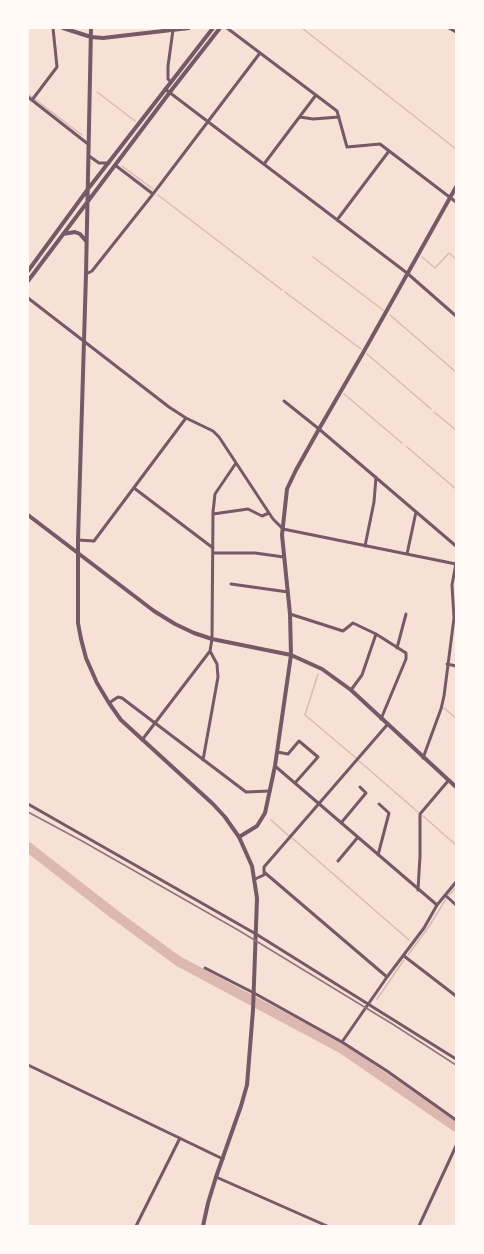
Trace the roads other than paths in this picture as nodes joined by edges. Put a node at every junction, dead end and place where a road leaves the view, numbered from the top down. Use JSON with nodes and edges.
{"nodes":[{"id":1,"x":53,"y":28,"type":"edge"},
{"id":2,"x":63,"y":28,"type":"edge"},
{"id":3,"x":91,"y":28,"type":"edge"},
{"id":4,"x":189,"y":28,"type":"edge"},
{"id":5,"x":213,"y":28,"type":"edge"},
{"id":6,"x":220,"y":28,"type":"edge"},
{"id":7,"x":227,"y":28,"type":"edge"},
{"id":8,"x":449,"y":28,"type":"edge"},
{"id":9,"x":173,"y":30,"type":"junction"},
{"id":10,"x":456,"y":32,"type":"edge"},
{"id":11,"x":91,"y":37,"type":"junction"},
{"id":12,"x":260,"y":53,"type":"junction"},
{"id":13,"x":171,"y":82,"type":"junction"},
{"id":14,"x":166,"y":89,"type":"junction"},
{"id":15,"x":170,"y":92,"type":"junction"},
{"id":16,"x":316,"y":95,"type":"junction"},
{"id":17,"x":28,"y":97,"type":"edge"},
{"id":18,"x":32,"y":100,"type":"junction"},
{"id":19,"x":300,"y":117,"type":"junction"},
{"id":20,"x":339,"y":117,"type":"junction"},
{"id":21,"x":208,"y":122,"type":"junction"},
{"id":22,"x":89,"y":144,"type":"junction"},
{"id":23,"x":389,"y":151,"type":"junction"},
{"id":24,"x":89,"y":156,"type":"junction"},
{"id":25,"x":109,"y":163,"type":"junction"},
{"id":26,"x":264,"y":164,"type":"junction"},
{"id":27,"x":115,"y":165,"type":"junction"},
{"id":28,"x":456,"y":187,"type":"edge"},
{"id":29,"x":88,"y":189,"type":"junction"},
{"id":30,"x":153,"y":194,"type":"junction"},
{"id":31,"x":450,"y":197,"type":"junction"},
{"id":32,"x":88,"y":201,"type":"junction"},
{"id":33,"x":456,"y":202,"type":"edge"},
{"id":34,"x":337,"y":220,"type":"junction"},
{"id":35,"x":63,"y":234,"type":"junction"},
{"id":36,"x":87,"y":244,"type":"junction"},
{"id":37,"x":28,"y":271,"type":"edge"},
{"id":38,"x":407,"y":273,"type":"junction"},
{"id":39,"x":86,"y":274,"type":"junction"},
{"id":40,"x":28,"y":281,"type":"edge"},
{"id":41,"x":28,"y":298,"type":"edge"},
{"id":42,"x":456,"y":316,"type":"edge"},
{"id":43,"x":84,"y":342,"type":"junction"},
{"id":44,"x":284,"y":401,"type":"dead end"},
{"id":45,"x":186,"y":418,"type":"junction"},
{"id":46,"x":318,"y":429,"type":"junction"},
{"id":47,"x":236,"y":463,"type":"junction"},
{"id":48,"x":376,"y":477,"type":"junction"},
{"id":49,"x":134,"y":488,"type":"junction"},
{"id":50,"x":416,"y":512,"type":"junction"},
{"id":51,"x":269,"y":513,"type":"junction"},
{"id":52,"x":213,"y":514,"type":"junction"},
{"id":53,"x":28,"y":516,"type":"edge"},
{"id":54,"x":283,"y":529,"type":"junction"},
{"id":55,"x":78,"y":540,"type":"junction"},
{"id":56,"x":365,"y":546,"type":"junction"},
{"id":57,"x":456,"y":546,"type":"edge"},
{"id":58,"x":213,"y":548,"type":"junction"},
{"id":59,"x":78,"y":553,"type":"junction"},
{"id":60,"x":212,"y":553,"type":"junction"},
{"id":61,"x":407,"y":554,"type":"junction"},
{"id":62,"x":284,"y":557,"type":"junction"},
{"id":63,"x":456,"y":564,"type":"edge"},
{"id":64,"x":231,"y":584,"type":"dead end"},
{"id":65,"x":288,"y":592,"type":"junction"},
{"id":66,"x":290,"y":614,"type":"junction"},
{"id":67,"x":406,"y":614,"type":"dead end"},
{"id":68,"x":376,"y":634,"type":"junction"},
{"id":69,"x":212,"y":638,"type":"junction"},
{"id":70,"x":397,"y":648,"type":"junction"},
{"id":71,"x":210,"y":651,"type":"junction"},
{"id":72,"x":291,"y":655,"type":"junction"},
{"id":73,"x":447,"y":664,"type":"junction"},
{"id":74,"x":456,"y":666,"type":"edge"},
{"id":75,"x":351,"y":690,"type":"junction"},
{"id":76,"x":109,"y":703,"type":"junction"},
{"id":77,"x":381,"y":719,"type":"junction"},
{"id":78,"x":155,"y":723,"type":"junction"},
{"id":79,"x":388,"y":725,"type":"junction"},
{"id":80,"x":142,"y":740,"type":"junction"},
{"id":81,"x":277,"y":752,"type":"junction"},
{"id":82,"x":423,"y":758,"type":"junction"},
{"id":83,"x":203,"y":760,"type":"junction"},
{"id":84,"x":275,"y":766,"type":"junction"},
{"id":85,"x":448,"y":781,"type":"junction"},
{"id":86,"x":295,"y":783,"type":"junction"},
{"id":87,"x":360,"y":787,"type":"dead end"},
{"id":88,"x":456,"y":787,"type":"edge"},
{"id":89,"x":270,"y":792,"type":"junction"},
{"id":90,"x":28,"y":804,"type":"edge"},
{"id":91,"x":319,"y":804,"type":"junction"},
{"id":92,"x":379,"y":804,"type":"dead end"},
{"id":93,"x":341,"y":823,"type":"junction"},
{"id":94,"x":239,"y":837,"type":"junction"},
{"id":95,"x":358,"y":838,"type":"junction"},
{"id":96,"x":378,"y":854,"type":"junction"},
{"id":97,"x":338,"y":860,"type":"dead end"},
{"id":98,"x":264,"y":872,"type":"junction"},
{"id":99,"x":255,"y":879,"type":"junction"},
{"id":100,"x":456,"y":882,"type":"edge"},
{"id":101,"x":418,"y":890,"type":"junction"},
{"id":102,"x":445,"y":895,"type":"junction"},
{"id":103,"x":437,"y":905,"type":"junction"},
{"id":104,"x":456,"y":905,"type":"edge"},
{"id":105,"x":256,"y":934,"type":"junction"},
{"id":106,"x":404,"y":956,"type":"junction"},
{"id":107,"x":205,"y":968,"type":"dead end"},
{"id":108,"x":387,"y":977,"type":"junction"},
{"id":109,"x":254,"y":995,"type":"junction"},
{"id":110,"x":456,"y":996,"type":"edge"},
{"id":111,"x":370,"y":1004,"type":"junction"},
{"id":112,"x":342,"y":1042,"type":"junction"},
{"id":113,"x":456,"y":1059,"type":"edge"},
{"id":114,"x":28,"y":1065,"type":"edge"},
{"id":115,"x":456,"y":1120,"type":"edge"},
{"id":116,"x":180,"y":1138,"type":"junction"},
{"id":117,"x":456,"y":1146,"type":"edge"},
{"id":118,"x":223,"y":1159,"type":"junction"},
{"id":119,"x":216,"y":1177,"type":"junction"},
{"id":120,"x":136,"y":1226,"type":"edge"},
{"id":121,"x":202,"y":1226,"type":"edge"},
{"id":122,"x":327,"y":1226,"type":"edge"},
{"id":123,"x":419,"y":1226,"type":"edge"}],
"edges":[{"from":1,"to":18,"type":"street"},
{"from":2,"to":11,"type":"street"},
{"from":3,"to":11,"type":"street"},
{"from":4,"to":9,"type":"street"},
{"from":5,"to":13,"type":"street"},
{"from":6,"to":15,"type":"street"},
{"from":7,"to":12,"type":"street"},
{"from":8,"to":10,"type":"street"},
{"from":9,"to":11,"type":"street"},
{"from":9,"to":13,"type":"street"},
{"from":11,"to":22,"type":"street"},
{"from":12,"to":16,"type":"street"},
{"from":12,"to":21,"type":"street"},
{"from":13,"to":14,"type":"street"},
{"from":14,"to":15,"type":"street"},
{"from":14,"to":25,"type":"street"},
{"from":15,"to":21,"type":"street"},
{"from":15,"to":27,"type":"street"},
{"from":16,"to":19,"type":"street"},
{"from":16,"to":20,"type":"street"},
{"from":17,"to":18,"type":"street"},
{"from":18,"to":22,"type":"street"},
{"from":19,"to":20,"type":"street"},
{"from":19,"to":26,"type":"street"},
{"from":20,"to":23,"type":"street"},
{"from":21,"to":26,"type":"street"},
{"from":21,"to":30,"type":"street"},
{"from":22,"to":24,"type":"street"},
{"from":23,"to":31,"type":"street"},
{"from":23,"to":34,"type":"street"},
{"from":24,"to":25,"type":"street"},
{"from":24,"to":29,"type":"street"},
{"from":25,"to":29,"type":"street"},
{"from":26,"to":34,"type":"street"},
{"from":27,"to":30,"type":"street"},
{"from":27,"to":32,"type":"street"},
{"from":28,"to":31,"type":"street"},
{"from":29,"to":32,"type":"street"},
{"from":29,"to":37,"type":"street"},
{"from":30,"to":39,"type":"street"},
{"from":31,"to":33,"type":"street"},
{"from":31,"to":38,"type":"street"},
{"from":32,"to":35,"type":"street"},
{"from":32,"to":36,"type":"street"},
{"from":34,"to":38,"type":"street"},
{"from":35,"to":36,"type":"street"},
{"from":35,"to":40,"type":"street"},
{"from":36,"to":39,"type":"street"},
{"from":38,"to":42,"type":"street"},
{"from":38,"to":46,"type":"street"},
{"from":39,"to":43,"type":"street"},
{"from":41,"to":43,"type":"street"},
{"from":43,"to":45,"type":"street"},
{"from":43,"to":55,"type":"street"},
{"from":44,"to":46,"type":"street"},
{"from":45,"to":47,"type":"street"},
{"from":45,"to":49,"type":"street"},
{"from":46,"to":48,"type":"street"},
{"from":46,"to":54,"type":"street"},
{"from":47,"to":51,"type":"street"},
{"from":47,"to":52,"type":"street"},
{"from":48,"to":50,"type":"street"},
{"from":48,"to":56,"type":"street"},
{"from":49,"to":55,"type":"street"},
{"from":49,"to":58,"type":"street"},
{"from":50,"to":57,"type":"street"},
{"from":50,"to":61,"type":"street"},
{"from":51,"to":52,"type":"street"},
{"from":51,"to":54,"type":"street"},
{"from":52,"to":58,"type":"street"},
{"from":53,"to":59,"type":"street"},
{"from":54,"to":56,"type":"street"},
{"from":54,"to":62,"type":"street"},
{"from":55,"to":59,"type":"street"},
{"from":56,"to":61,"type":"street"},
{"from":58,"to":60,"type":"street"},
{"from":59,"to":69,"type":"street"},
{"from":59,"to":76,"type":"street"},
{"from":60,"to":62,"type":"street"},
{"from":60,"to":69,"type":"street"},
{"from":61,"to":63,"type":"street"},
{"from":62,"to":65,"type":"street"},
{"from":63,"to":73,"type":"street"},
{"from":64,"to":65,"type":"street"},
{"from":65,"to":66,"type":"street"},
{"from":66,"to":68,"type":"street"},
{"from":66,"to":72,"type":"street"},
{"from":67,"to":70,"type":"street"},
{"from":68,"to":70,"type":"street"},
{"from":68,"to":75,"type":"street"},
{"from":69,"to":71,"type":"street"},
{"from":69,"to":72,"type":"street"},
{"from":70,"to":77,"type":"street"},
{"from":71,"to":78,"type":"street"},
{"from":71,"to":83,"type":"street"},
{"from":72,"to":75,"type":"street"},
{"from":72,"to":81,"type":"street"},
{"from":73,"to":74,"type":"street"},
{"from":73,"to":82,"type":"street"},
{"from":75,"to":77,"type":"street"},
{"from":76,"to":78,"type":"street"},
{"from":76,"to":80,"type":"street"},
{"from":77,"to":79,"type":"street"},
{"from":78,"to":80,"type":"street"},
{"from":78,"to":83,"type":"street"},
{"from":79,"to":82,"type":"street"},
{"from":79,"to":91,"type":"street"},
{"from":80,"to":94,"type":"street"},
{"from":81,"to":84,"type":"street"},
{"from":81,"to":86,"type":"street"},
{"from":82,"to":85,"type":"street"},
{"from":83,"to":89,"type":"street"},
{"from":84,"to":86,"type":"street"},
{"from":84,"to":89,"type":"street"},
{"from":85,"to":88,"type":"street"},
{"from":85,"to":101,"type":"street"},
{"from":86,"to":91,"type":"street"},
{"from":87,"to":93,"type":"street"},
{"from":89,"to":94,"type":"street"},
{"from":90,"to":105,"type":"street"},
{"from":91,"to":93,"type":"street"},
{"from":91,"to":98,"type":"street"},
{"from":92,"to":96,"type":"street"},
{"from":93,"to":95,"type":"street"},
{"from":94,"to":99,"type":"street"},
{"from":95,"to":96,"type":"street"},
{"from":95,"to":97,"type":"street"},
{"from":96,"to":101,"type":"street"},
{"from":98,"to":99,"type":"street"},
{"from":98,"to":108,"type":"street"},
{"from":99,"to":105,"type":"street"},
{"from":100,"to":102,"type":"street"},
{"from":101,"to":103,"type":"street"},
{"from":102,"to":103,"type":"street"},
{"from":102,"to":104,"type":"street"},
{"from":103,"to":106,"type":"street"},
{"from":105,"to":109,"type":"street"},
{"from":105,"to":111,"type":"street"},
{"from":106,"to":108,"type":"street"},
{"from":106,"to":110,"type":"street"},
{"from":107,"to":109,"type":"street"},
{"from":108,"to":111,"type":"street"},
{"from":109,"to":112,"type":"street"},
{"from":109,"to":118,"type":"street"},
{"from":111,"to":112,"type":"street"},
{"from":111,"to":113,"type":"street"},
{"from":112,"to":115,"type":"street"},
{"from":114,"to":116,"type":"street"},
{"from":116,"to":118,"type":"street"},
{"from":116,"to":120,"type":"street"},
{"from":117,"to":123,"type":"street"},
{"from":118,"to":119,"type":"street"},
{"from":119,"to":121,"type":"street"},
{"from":119,"to":122,"type":"street"}]}
